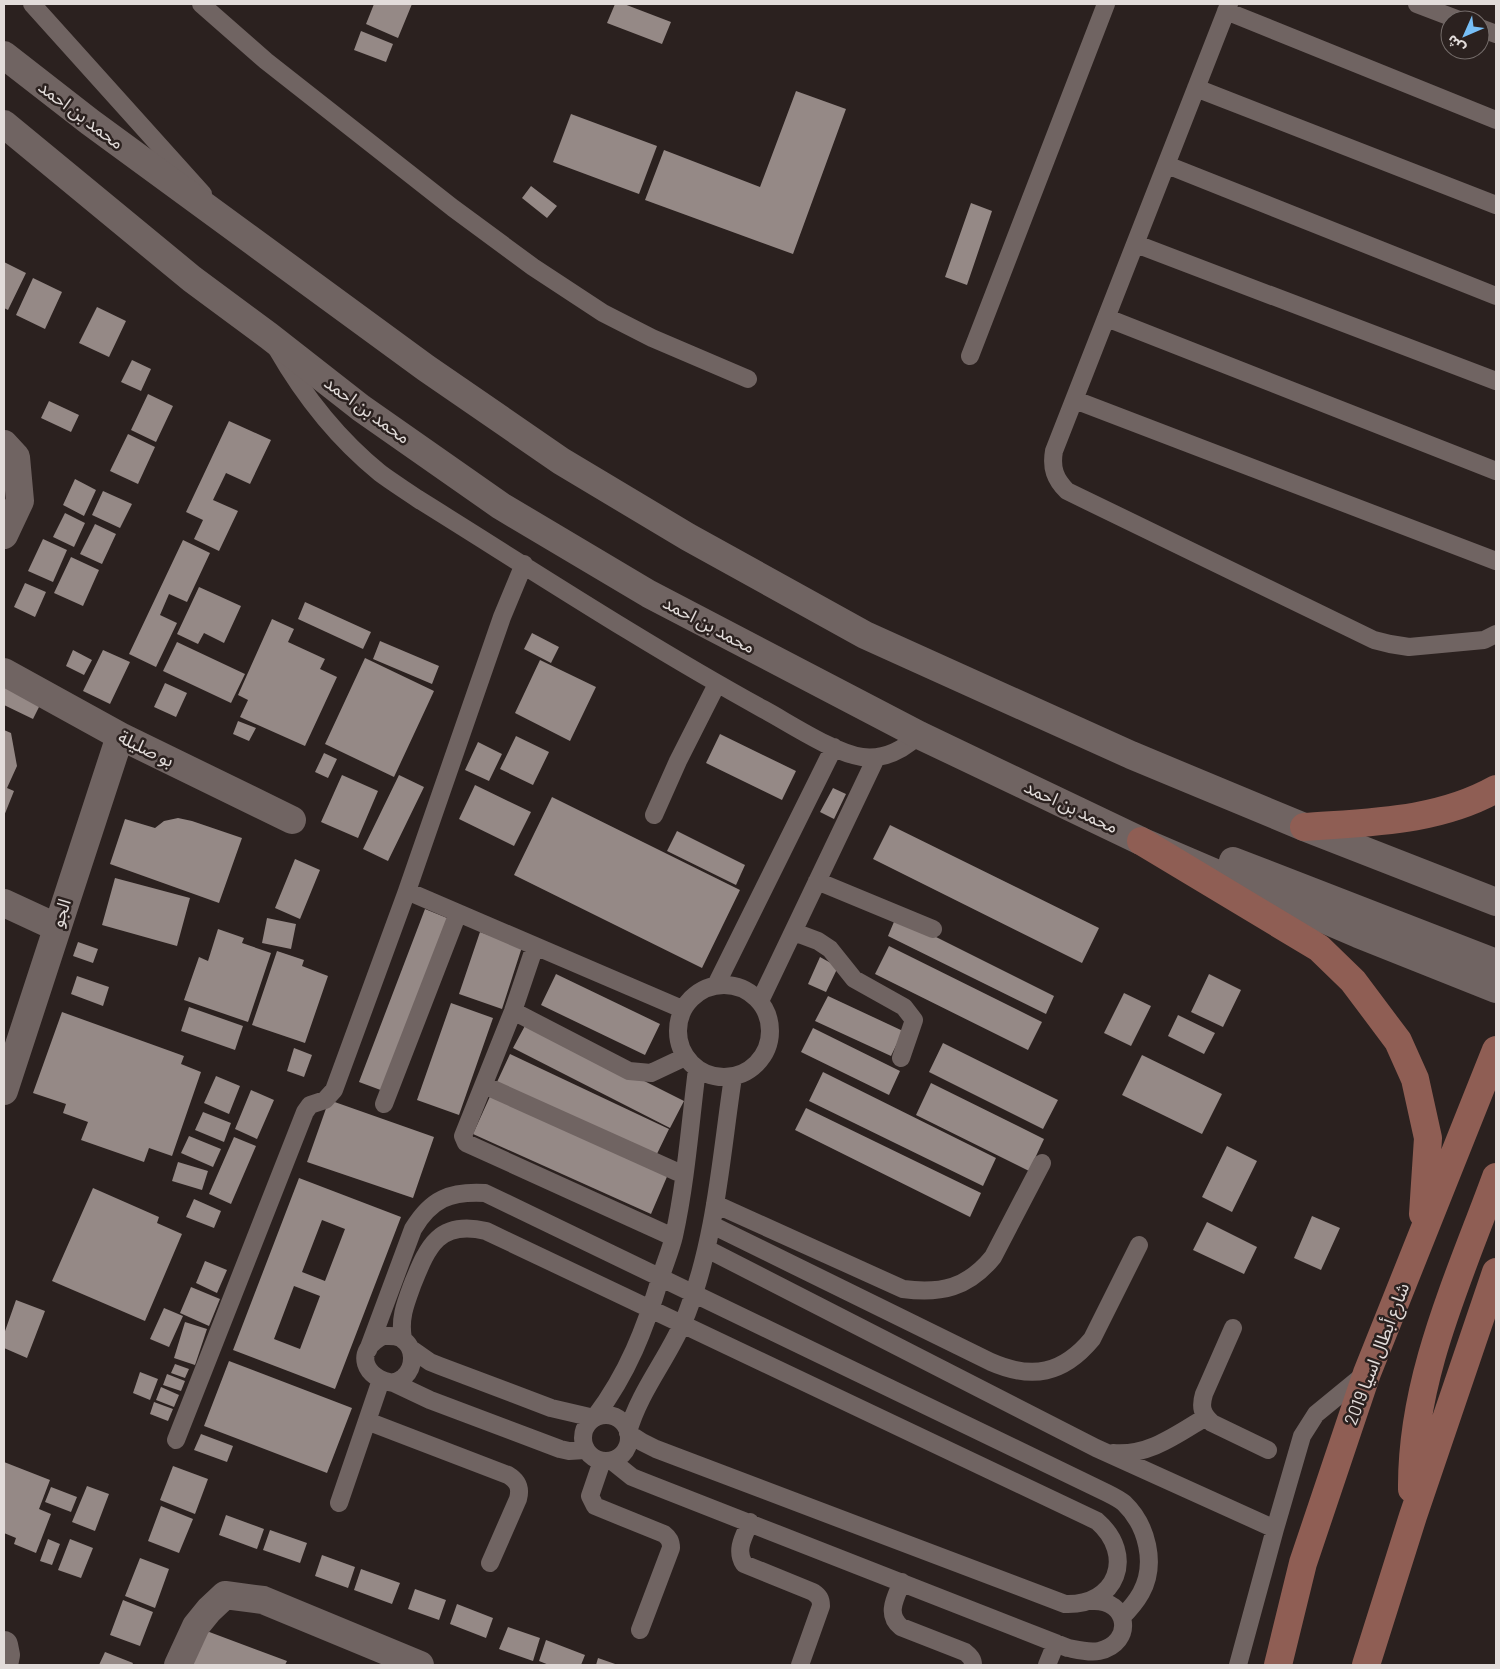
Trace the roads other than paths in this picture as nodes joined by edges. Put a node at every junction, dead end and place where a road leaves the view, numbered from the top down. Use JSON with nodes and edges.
{"nodes":[{"id":1,"x":32,"y":4,"type":"edge"},
{"id":2,"x":201,"y":4,"type":"edge"},
{"id":3,"x":1106,"y":4,"type":"edge"},
{"id":4,"x":1416,"y":4,"type":"edge"},
{"id":5,"x":1227,"y":7,"type":"edge"},
{"id":6,"x":1440,"y":13,"type":"edge"},
{"id":7,"x":4,"y":55,"type":"edge"},
{"id":8,"x":1196,"y":88,"type":"junction"},
{"id":9,"x":1496,"y":120,"type":"edge"},
{"id":10,"x":4,"y":124,"type":"edge"},
{"id":11,"x":1167,"y":165,"type":"junction"},
{"id":12,"x":1496,"y":205,"type":"edge"},
{"id":13,"x":227,"y":223,"type":"junction"},
{"id":14,"x":1136,"y":244,"type":"junction"},
{"id":15,"x":1496,"y":296,"type":"edge"},
{"id":16,"x":1107,"y":318,"type":"junction"},
{"id":17,"x":269,"y":336,"type":"junction"},
{"id":18,"x":970,"y":356,"type":"dead end"},
{"id":19,"x":748,"y":379,"type":"dead end"},
{"id":20,"x":1496,"y":381,"type":"edge"},
{"id":21,"x":1075,"y":400,"type":"junction"},
{"id":22,"x":4,"y":444,"type":"edge"},
{"id":23,"x":1496,"y":471,"type":"edge"},
{"id":24,"x":4,"y":535,"type":"edge"},
{"id":25,"x":1496,"y":561,"type":"edge"},
{"id":26,"x":524,"y":564,"type":"junction"},
{"id":27,"x":1496,"y":634,"type":"edge"},
{"id":28,"x":4,"y":672,"type":"edge"},
{"id":29,"x":717,"y":684,"type":"junction"},
{"id":30,"x":919,"y":735,"type":"junction"},
{"id":31,"x":120,"y":736,"type":"junction"},
{"id":32,"x":834,"y":747,"type":"junction"},
{"id":33,"x":876,"y":758,"type":"junction"},
{"id":34,"x":1496,"y":789,"type":"edge"},
{"id":35,"x":654,"y":815,"type":"dead end"},
{"id":36,"x":292,"y":820,"type":"dead end"},
{"id":37,"x":1304,"y":827,"type":"junction"},
{"id":38,"x":1141,"y":841,"type":"junction"},
{"id":39,"x":1176,"y":855,"type":"junction"},
{"id":40,"x":817,"y":881,"type":"junction"},
{"id":41,"x":406,"y":891,"type":"junction"},
{"id":42,"x":1496,"y":902,"type":"edge"},
{"id":43,"x":4,"y":903,"type":"edge"},
{"id":44,"x":458,"y":913,"type":"junction"},
{"id":45,"x":56,"y":927,"type":"junction"},
{"id":46,"x":933,"y":929,"type":"dead end"},
{"id":47,"x":794,"y":932,"type":"junction"},
{"id":48,"x":535,"y":946,"type":"junction"},
{"id":49,"x":1496,"y":963,"type":"edge"},
{"id":50,"x":716,"y":985,"type":"junction"},
{"id":51,"x":1496,"y":989,"type":"edge"},
{"id":52,"x":760,"y":1001,"type":"junction"},
{"id":53,"x":682,"y":1009,"type":"junction"},
{"id":54,"x":513,"y":1010,"type":"junction"},
{"id":55,"x":1496,"y":1050,"type":"edge"},
{"id":56,"x":901,"y":1058,"type":"dead end"},
{"id":57,"x":691,"y":1063,"type":"junction"},
{"id":58,"x":733,"y":1077,"type":"junction"},
{"id":59,"x":484,"y":1084,"type":"junction"},
{"id":60,"x":4,"y":1091,"type":"edge"},
{"id":61,"x":384,"y":1104,"type":"dead end"},
{"id":62,"x":1042,"y":1163,"type":"dead end"},
{"id":63,"x":684,"y":1175,"type":"junction"},
{"id":64,"x":1496,"y":1177,"type":"edge"},
{"id":65,"x":715,"y":1204,"type":"junction"},
{"id":66,"x":712,"y":1225,"type":"junction"},
{"id":67,"x":673,"y":1237,"type":"junction"},
{"id":68,"x":1421,"y":1240,"type":"junction"},
{"id":69,"x":1139,"y":1245,"type":"dead end"},
{"id":70,"x":707,"y":1249,"type":"junction"},
{"id":71,"x":1496,"y":1272,"type":"edge"},
{"id":72,"x":1233,"y":1328,"type":"dead end"},
{"id":73,"x":406,"y":1344,"type":"junction"},
{"id":74,"x":368,"y":1350,"type":"junction"},
{"id":75,"x":1367,"y":1373,"type":"junction"},
{"id":76,"x":388,"y":1382,"type":"junction"},
{"id":77,"x":1206,"y":1417,"type":"junction"},
{"id":78,"x":595,"y":1418,"type":"junction"},
{"id":79,"x":367,"y":1421,"type":"junction"},
{"id":80,"x":628,"y":1432,"type":"junction"},
{"id":81,"x":176,"y":1440,"type":"dead end"},
{"id":82,"x":1096,"y":1448,"type":"junction"},
{"id":83,"x":585,"y":1450,"type":"junction"},
{"id":84,"x":1268,"y":1450,"type":"dead end"},
{"id":85,"x":607,"y":1461,"type":"junction"},
{"id":86,"x":339,"y":1503,"type":"dead end"},
{"id":87,"x":1412,"y":1516,"type":"junction"},
{"id":88,"x":750,"y":1522,"type":"junction"},
{"id":89,"x":1275,"y":1529,"type":"junction"},
{"id":90,"x":490,"y":1564,"type":"dead end"},
{"id":91,"x":902,"y":1582,"type":"junction"},
{"id":92,"x":1092,"y":1601,"type":"junction"},
{"id":93,"x":1122,"y":1617,"type":"junction"},
{"id":94,"x":640,"y":1630,"type":"dead end"},
{"id":95,"x":1056,"y":1643,"type":"junction"},
{"id":96,"x":4,"y":1645,"type":"edge"},
{"id":97,"x":4,"y":1665,"type":"edge"},
{"id":98,"x":178,"y":1665,"type":"edge"},
{"id":99,"x":420,"y":1665,"type":"edge"},
{"id":100,"x":800,"y":1665,"type":"edge"},
{"id":101,"x":974,"y":1665,"type":"edge"},
{"id":102,"x":1047,"y":1665,"type":"edge"},
{"id":103,"x":1238,"y":1665,"type":"edge"},
{"id":104,"x":1278,"y":1665,"type":"edge"},
{"id":105,"x":1366,"y":1665,"type":"edge"}],
"edges":[{"from":1,"to":13,"type":"lane"},
{"from":2,"to":19,"type":"lane"},
{"from":3,"to":18,"type":"lane"},
{"from":4,"to":6,"type":"lane"},
{"from":5,"to":8,"type":"lane"},
{"from":5,"to":9,"type":"lane"},
{"from":7,"to":13,"type":"street","name":"محمد بن احمد"},
{"from":8,"to":11,"type":"lane"},
{"from":8,"to":12,"type":"lane"},
{"from":10,"to":17,"type":"street","name":"محمد بن احمد"},
{"from":11,"to":14,"type":"lane"},
{"from":11,"to":15,"type":"lane"},
{"from":13,"to":37,"type":"street","name":"محمد بن احمد"},
{"from":14,"to":16,"type":"lane"},
{"from":14,"to":20,"type":"lane"},
{"from":16,"to":21,"type":"lane"},
{"from":16,"to":23,"type":"lane"},
{"from":17,"to":26,"type":"lane"},
{"from":17,"to":30,"type":"street","name":"محمد بن احمد"},
{"from":21,"to":25,"type":"lane"},
{"from":21,"to":27,"type":"lane"},
{"from":22,"to":24,"type":"street"},
{"from":26,"to":29,"type":"lane"},
{"from":26,"to":41,"type":"lane"},
{"from":28,"to":31,"type":"street","name":"بو صليلة"},
{"from":29,"to":32,"type":"lane"},
{"from":29,"to":35,"type":"lane"},
{"from":30,"to":33,"type":"lane"},
{"from":30,"to":38,"type":"street","name":"محمد بن احمد"},
{"from":31,"to":36,"type":"street","name":"بو صليلة"},
{"from":31,"to":45,"type":"street","name":"الجو"},
{"from":32,"to":33,"type":"lane"},
{"from":32,"to":50,"type":"lane"},
{"from":33,"to":40,"type":"lane"},
{"from":34,"to":37,"type":"main road"},
{"from":37,"to":42,"type":"street","name":"محمد بن احمد"},
{"from":38,"to":39,"type":"street","name":"محمد بن احمد"},
{"from":38,"to":68,"type":"main road"},
{"from":39,"to":49,"type":"street"},
{"from":39,"to":51,"type":"street","name":"محمد بن احمد"},
{"from":40,"to":46,"type":"lane"},
{"from":40,"to":47,"type":"lane"},
{"from":41,"to":44,"type":"lane"},
{"from":41,"to":81,"type":"lane"},
{"from":43,"to":45,"type":"street"},
{"from":44,"to":48,"type":"lane"},
{"from":44,"to":61,"type":"lane"},
{"from":45,"to":60,"type":"street","name":"الجو"},
{"from":47,"to":52,"type":"lane"},
{"from":47,"to":56,"type":"lane"},
{"from":48,"to":53,"type":"lane"},
{"from":48,"to":54,"type":"lane"},
{"from":50,"to":52,"type":"lane"},
{"from":50,"to":53,"type":"lane"},
{"from":52,"to":58,"type":"lane"},
{"from":53,"to":57,"type":"lane"},
{"from":54,"to":57,"type":"lane"},
{"from":54,"to":59,"type":"lane"},
{"from":55,"to":68,"type":"main road","name":"شارع أبطال اسيا 2019"},
{"from":57,"to":58,"type":"lane"},
{"from":57,"to":63,"type":"lane"},
{"from":58,"to":65,"type":"lane"},
{"from":59,"to":63,"type":"lane"},
{"from":59,"to":67,"type":"lane"},
{"from":62,"to":65,"type":"lane"},
{"from":63,"to":67,"type":"lane"},
{"from":64,"to":87,"type":"main road"},
{"from":65,"to":66,"type":"lane"},
{"from":66,"to":69,"type":"lane"},
{"from":66,"to":70,"type":"lane"},
{"from":67,"to":78,"type":"lane"},
{"from":68,"to":75,"type":"main road","name":"شارع أبطال اسيا 2019"},
{"from":70,"to":80,"type":"lane"},
{"from":70,"to":82,"type":"lane"},
{"from":71,"to":87,"type":"main road"},
{"from":72,"to":77,"type":"lane"},
{"from":73,"to":74,"type":"lane"},
{"from":73,"to":76,"type":"lane"},
{"from":73,"to":78,"type":"lane"},
{"from":73,"to":92,"type":"lane"},
{"from":74,"to":76,"type":"lane"},
{"from":74,"to":93,"type":"lane"},
{"from":75,"to":89,"type":"lane"},
{"from":75,"to":104,"type":"main road","name":"شارع أبطال اسيا 2019"},
{"from":76,"to":79,"type":"lane"},
{"from":76,"to":83,"type":"lane"},
{"from":77,"to":82,"type":"lane"},
{"from":77,"to":84,"type":"lane"},
{"from":78,"to":80,"type":"lane"},
{"from":78,"to":83,"type":"lane"},
{"from":79,"to":86,"type":"lane"},
{"from":79,"to":90,"type":"lane"},
{"from":80,"to":85,"type":"lane"},
{"from":80,"to":92,"type":"lane"},
{"from":82,"to":89,"type":"lane"},
{"from":83,"to":85,"type":"lane"},
{"from":85,"to":88,"type":"lane"},
{"from":85,"to":94,"type":"lane"},
{"from":87,"to":105,"type":"main road"},
{"from":88,"to":91,"type":"lane"},
{"from":88,"to":100,"type":"lane"},
{"from":89,"to":103,"type":"lane"},
{"from":91,"to":95,"type":"lane"},
{"from":91,"to":101,"type":"lane"},
{"from":92,"to":93,"type":"lane"},
{"from":93,"to":95,"type":"lane"},
{"from":95,"to":102,"type":"lane"},
{"from":96,"to":97,"type":"street"},
{"from":98,"to":99,"type":"street"}]}
